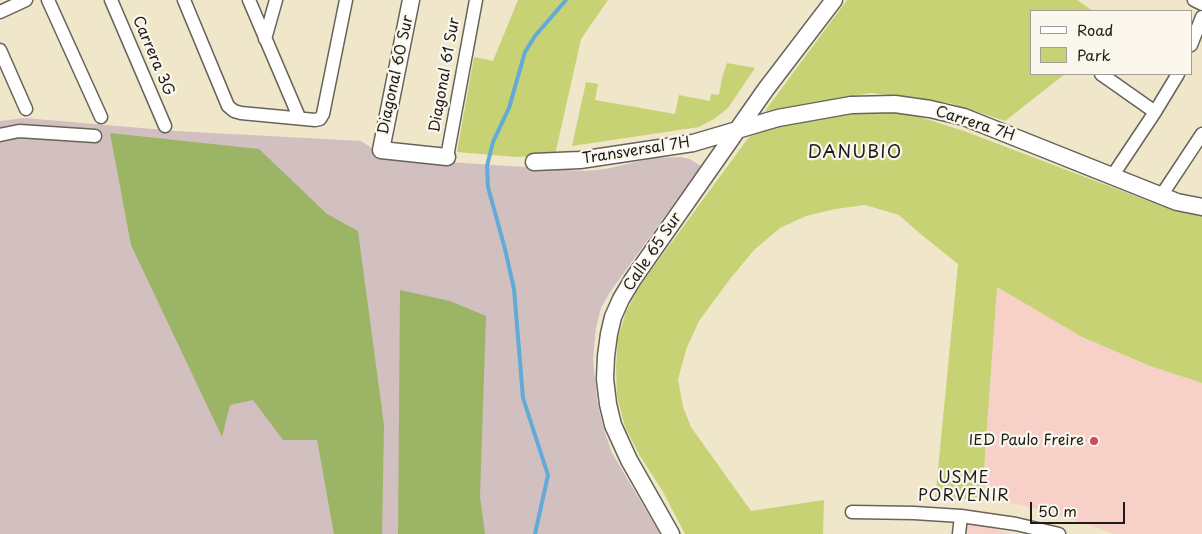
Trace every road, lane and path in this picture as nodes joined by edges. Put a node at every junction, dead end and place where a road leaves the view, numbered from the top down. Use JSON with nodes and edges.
{"nodes":[{"id":1,"x":26,"y":0,"type":"edge"},
{"id":2,"x":48,"y":0,"type":"edge"},
{"id":3,"x":111,"y":0,"type":"edge"},
{"id":4,"x":184,"y":0,"type":"edge"},
{"id":5,"x":249,"y":0,"type":"edge"},
{"id":6,"x":276,"y":0,"type":"edge"},
{"id":7,"x":346,"y":0,"type":"edge"},
{"id":8,"x":411,"y":0,"type":"edge"},
{"id":9,"x":476,"y":0,"type":"edge"},
{"id":10,"x":834,"y":0,"type":"edge"},
{"id":11,"x":1194,"y":0,"type":"edge"},
{"id":12,"x":1202,"y":4,"type":"edge"},
{"id":13,"x":0,"y":12,"type":"edge"},
{"id":14,"x":1202,"y":18,"type":"edge"},
{"id":15,"x":265,"y":39,"type":"junction"},
{"id":16,"x":1192,"y":43,"type":"edge"},
{"id":17,"x":0,"y":50,"type":"edge"},
{"id":18,"x":1102,"y":75,"type":"edge"},
{"id":19,"x":1177,"y":75,"type":"edge"},
{"id":20,"x":26,"y":109,"type":"dead end"},
{"id":21,"x":1156,"y":112,"type":"junction"},
{"id":22,"x":101,"y":117,"type":"dead end"},
{"id":23,"x":299,"y":117,"type":"junction"},
{"id":24,"x":165,"y":126,"type":"dead end"},
{"id":25,"x":737,"y":130,"type":"junction"},
{"id":26,"x":1202,"y":134,"type":"edge"},
{"id":27,"x":0,"y":135,"type":"edge"},
{"id":28,"x":95,"y":136,"type":"dead end"},
{"id":29,"x":447,"y":157,"type":"joint"},
{"id":30,"x":534,"y":162,"type":"dead end"},
{"id":31,"x":1113,"y":176,"type":"junction"},
{"id":32,"x":1162,"y":196,"type":"junction"},
{"id":33,"x":1202,"y":207,"type":"edge"},
{"id":34,"x":852,"y":512,"type":"dead end"},
{"id":35,"x":960,"y":516,"type":"junction"},
{"id":36,"x":671,"y":534,"type":"edge"},
{"id":37,"x":959,"y":534,"type":"edge"},
{"id":38,"x":1059,"y":534,"type":"edge"}],
"edges":[{"from":1,"to":13,"type":"street"},
{"from":2,"to":22,"type":"street"},
{"from":3,"to":24,"type":"street","name":"Carrera 3G"},
{"from":4,"to":23,"type":"street"},
{"from":5,"to":15,"type":"street"},
{"from":6,"to":15,"type":"street"},
{"from":7,"to":23,"type":"street"},
{"from":8,"to":29,"type":"street","name":"Diagonal 60 Sur"},
{"from":9,"to":29,"type":"street","name":"Diagonal 61 Sur"},
{"from":10,"to":25,"type":"street","name":"Calle 65 Sur"},
{"from":11,"to":12,"type":"street"},
{"from":14,"to":16,"type":"street"},
{"from":15,"to":23,"type":"street"},
{"from":17,"to":20,"type":"street"},
{"from":18,"to":21,"type":"street"},
{"from":19,"to":21,"type":"street"},
{"from":21,"to":31,"type":"street"},
{"from":25,"to":30,"type":"street","name":"Transversal 7H"},
{"from":25,"to":31,"type":"street","name":"Carrera 7H"},
{"from":25,"to":36,"type":"street","name":"Calle 65 Sur"},
{"from":26,"to":32,"type":"street"},
{"from":27,"to":28,"type":"street"},
{"from":31,"to":32,"type":"street","name":"Carrera 7H"},
{"from":32,"to":33,"type":"street","name":"Carrera 7H"},
{"from":34,"to":35,"type":"street"},
{"from":35,"to":37,"type":"street"},
{"from":35,"to":38,"type":"street"}]}
